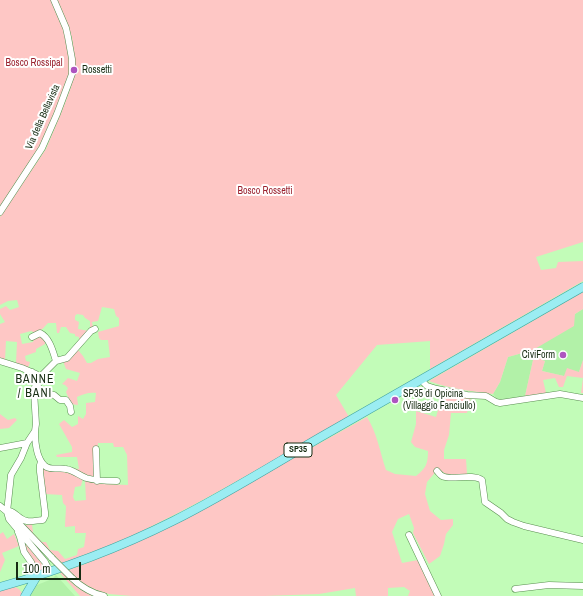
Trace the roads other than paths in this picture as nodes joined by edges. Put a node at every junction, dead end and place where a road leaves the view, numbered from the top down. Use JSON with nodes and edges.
{"nodes":[{"id":1,"x":54,"y":0,"type":"edge"},
{"id":2,"x":0,"y":212,"type":"edge"},
{"id":3,"x":583,"y":287,"type":"edge"},
{"id":4,"x":95,"y":329,"type":"dead end"},
{"id":5,"x":32,"y":337,"type":"dead end"},
{"id":6,"x":0,"y":361,"type":"edge"},
{"id":7,"x":56,"y":362,"type":"junction"},
{"id":8,"x":32,"y":372,"type":"junction"},
{"id":9,"x":41,"y":376,"type":"junction"},
{"id":10,"x":421,"y":380,"type":"junction"},
{"id":11,"x":36,"y":384,"type":"junction"},
{"id":12,"x":583,"y":398,"type":"edge"},
{"id":13,"x":71,"y":412,"type":"dead end"},
{"id":14,"x":35,"y":431,"type":"junction"},
{"id":15,"x":27,"y":443,"type":"junction"},
{"id":16,"x":0,"y":448,"type":"edge"},
{"id":17,"x":96,"y":449,"type":"dead end"},
{"id":18,"x":42,"y":462,"type":"junction"},
{"id":19,"x":437,"y":471,"type":"dead end"},
{"id":20,"x":97,"y":481,"type":"junction"},
{"id":21,"x":117,"y":481,"type":"dead end"},
{"id":22,"x":0,"y":506,"type":"edge"},
{"id":23,"x":7,"y":512,"type":"junction"},
{"id":24,"x":16,"y":527,"type":"junction"},
{"id":25,"x":409,"y":535,"type":"dead end"},
{"id":26,"x":583,"y":540,"type":"edge"},
{"id":27,"x":50,"y":572,"type":"junction"},
{"id":28,"x":37,"y":576,"type":"junction"},
{"id":29,"x":583,"y":586,"type":"edge"},
{"id":30,"x":0,"y":587,"type":"edge"},
{"id":31,"x":515,"y":589,"type":"dead end"},
{"id":32,"x":25,"y":596,"type":"edge"},
{"id":33,"x":104,"y":596,"type":"edge"},
{"id":34,"x":438,"y":596,"type":"edge"}],
"edges":[{"from":1,"to":2,"type":"street","name":"Via della Bellavista"},
{"from":3,"to":10,"type":"main road","number":"SP35"},
{"from":4,"to":7,"type":"street"},
{"from":5,"to":7,"type":"street"},
{"from":6,"to":8,"type":"street"},
{"from":7,"to":9,"type":"street"},
{"from":8,"to":9,"type":"street"},
{"from":8,"to":11,"type":"street"},
{"from":9,"to":11,"type":"street"},
{"from":10,"to":12,"type":"street"},
{"from":10,"to":27,"type":"main road","number":"SP35"},
{"from":11,"to":13,"type":"street"},
{"from":11,"to":14,"type":"street"},
{"from":14,"to":15,"type":"street"},
{"from":14,"to":18,"type":"street"},
{"from":15,"to":16,"type":"street"},
{"from":15,"to":23,"type":"street"},
{"from":17,"to":20,"type":"street"},
{"from":18,"to":20,"type":"street"},
{"from":18,"to":23,"type":"street"},
{"from":19,"to":26,"type":"street"},
{"from":20,"to":21,"type":"street"},
{"from":22,"to":23,"type":"street"},
{"from":23,"to":24,"type":"street"},
{"from":23,"to":33,"type":"street","bridge":true},
{"from":24,"to":27,"type":"street"},
{"from":24,"to":28,"type":"street"},
{"from":25,"to":34,"type":"street"},
{"from":27,"to":28,"type":"main road","number":"SP35"},
{"from":28,"to":30,"type":"main road","number":"SP35"},
{"from":28,"to":32,"type":"main road"},
{"from":29,"to":31,"type":"street"}]}
